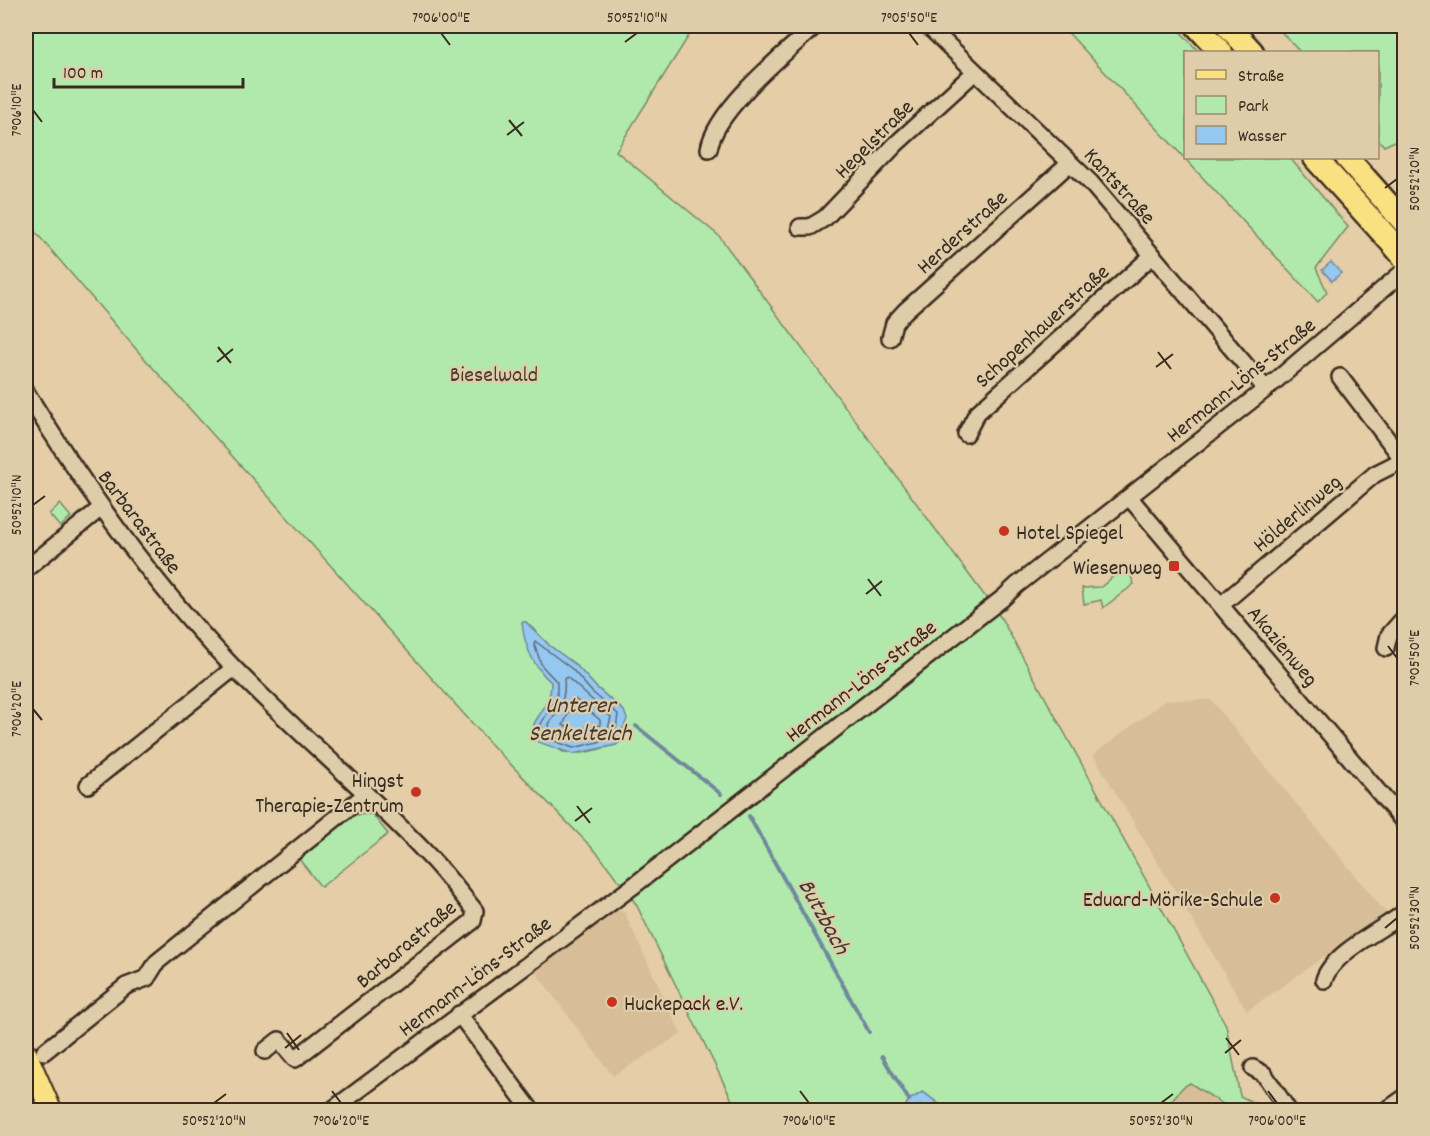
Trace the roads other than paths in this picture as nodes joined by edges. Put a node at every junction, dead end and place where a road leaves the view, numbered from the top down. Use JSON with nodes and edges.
{"nodes":[{"id":1,"x":815,"y":26,"type":"edge"},
{"id":2,"x":928,"y":26,"type":"edge"},
{"id":3,"x":1197,"y":26,"type":"edge"},
{"id":4,"x":1228,"y":26,"type":"edge"},
{"id":5,"x":1220,"y":51,"type":"edge"},
{"id":6,"x":1251,"y":51,"type":"edge"},
{"id":7,"x":975,"y":72,"type":"junction"},
{"id":8,"x":709,"y":149,"type":"dead end"},
{"id":9,"x":1317,"y":159,"type":"edge"},
{"id":10,"x":1348,"y":159,"type":"edge"},
{"id":11,"x":1070,"y":163,"type":"junction"},
{"id":12,"x":1404,"y":222,"type":"edge"},
{"id":13,"x":800,"y":227,"type":"dead end"},
{"id":14,"x":1398,"y":250,"type":"edge"},
{"id":15,"x":1153,"y":255,"type":"junction"},
{"id":16,"x":1404,"y":271,"type":"edge"},
{"id":17,"x":890,"y":338,"type":"dead end"},
{"id":18,"x":1340,"y":377,"type":"dead end"},
{"id":19,"x":1266,"y":388,"type":"junction"},
{"id":20,"x":26,"y":392,"type":"edge"},
{"id":21,"x":966,"y":434,"type":"dead end"},
{"id":22,"x":1404,"y":461,"type":"edge"},
{"id":23,"x":1129,"y":498,"type":"junction"},
{"id":24,"x":101,"y":508,"type":"junction"},
{"id":25,"x":26,"y":569,"type":"edge"},
{"id":26,"x":1221,"y":605,"type":"junction"},
{"id":27,"x":1404,"y":618,"type":"edge"},
{"id":28,"x":1386,"y":648,"type":"dead end"},
{"id":29,"x":234,"y":668,"type":"junction"},
{"id":30,"x":88,"y":784,"type":"dead end"},
{"id":31,"x":366,"y":794,"type":"junction"},
{"id":32,"x":1403,"y":819,"type":"edge"},
{"id":33,"x":1404,"y":913,"type":"edge"},
{"id":34,"x":1324,"y":980,"type":"dead end"},
{"id":35,"x":459,"y":1014,"type":"junction"},
{"id":36,"x":265,"y":1051,"type":"dead end"},
{"id":37,"x":35,"y":1053,"type":"edge"},
{"id":38,"x":1253,"y":1068,"type":"dead end"},
{"id":39,"x":1404,"y":1098,"type":"edge"},
{"id":40,"x":51,"y":1110,"type":"edge"},
{"id":41,"x":332,"y":1110,"type":"edge"},
{"id":42,"x":531,"y":1110,"type":"edge"},
{"id":43,"x":1288,"y":1110,"type":"edge"},
{"id":44,"x":1387,"y":1110,"type":"edge"}],
"edges":[{"from":1,"to":8,"type":"street"},
{"from":2,"to":7,"type":"street","name":"Kantstraße"},
{"from":3,"to":5,"type":"highway"},
{"from":4,"to":6,"type":"highway"},
{"from":7,"to":11,"type":"street","name":"Kantstraße"},
{"from":7,"to":13,"type":"street","name":"Hegelstraße"},
{"from":9,"to":14,"type":"highway"},
{"from":10,"to":12,"type":"highway"},
{"from":11,"to":15,"type":"street","name":"Kantstraße"},
{"from":11,"to":17,"type":"street","name":"Herderstraße"},
{"from":15,"to":19,"type":"street","name":"Kantstraße"},
{"from":15,"to":21,"type":"street","name":"Schopenhauerstraße"},
{"from":16,"to":19,"type":"street","name":"Hermann-Löns-Straße"},
{"from":18,"to":22,"type":"street","name":"Hölderlinweg"},
{"from":19,"to":23,"type":"street","name":"Hermann-Löns-Straße"},
{"from":20,"to":24,"type":"street","name":"Barbarastraße"},
{"from":22,"to":26,"type":"street","name":"Hölderlinweg"},
{"from":23,"to":26,"type":"street","name":"Akazienweg"},
{"from":23,"to":35,"type":"street","name":"Hermann-Löns-Straße"},
{"from":24,"to":25,"type":"street"},
{"from":24,"to":29,"type":"street","name":"Barbarastraße"},
{"from":26,"to":32,"type":"street","name":"Akazienweg"},
{"from":27,"to":28,"type":"street"},
{"from":29,"to":30,"type":"street"},
{"from":29,"to":31,"type":"street","name":"Barbarastraße"},
{"from":31,"to":36,"type":"street","name":"Barbarastraße"},
{"from":31,"to":37,"type":"street"},
{"from":33,"to":34,"type":"street"},
{"from":35,"to":41,"type":"street","name":"Hermann-Löns-Straße"},
{"from":35,"to":42,"type":"street"},
{"from":37,"to":40,"type":"main road"},
{"from":38,"to":43,"type":"street"},
{"from":39,"to":44,"type":"street"}]}
